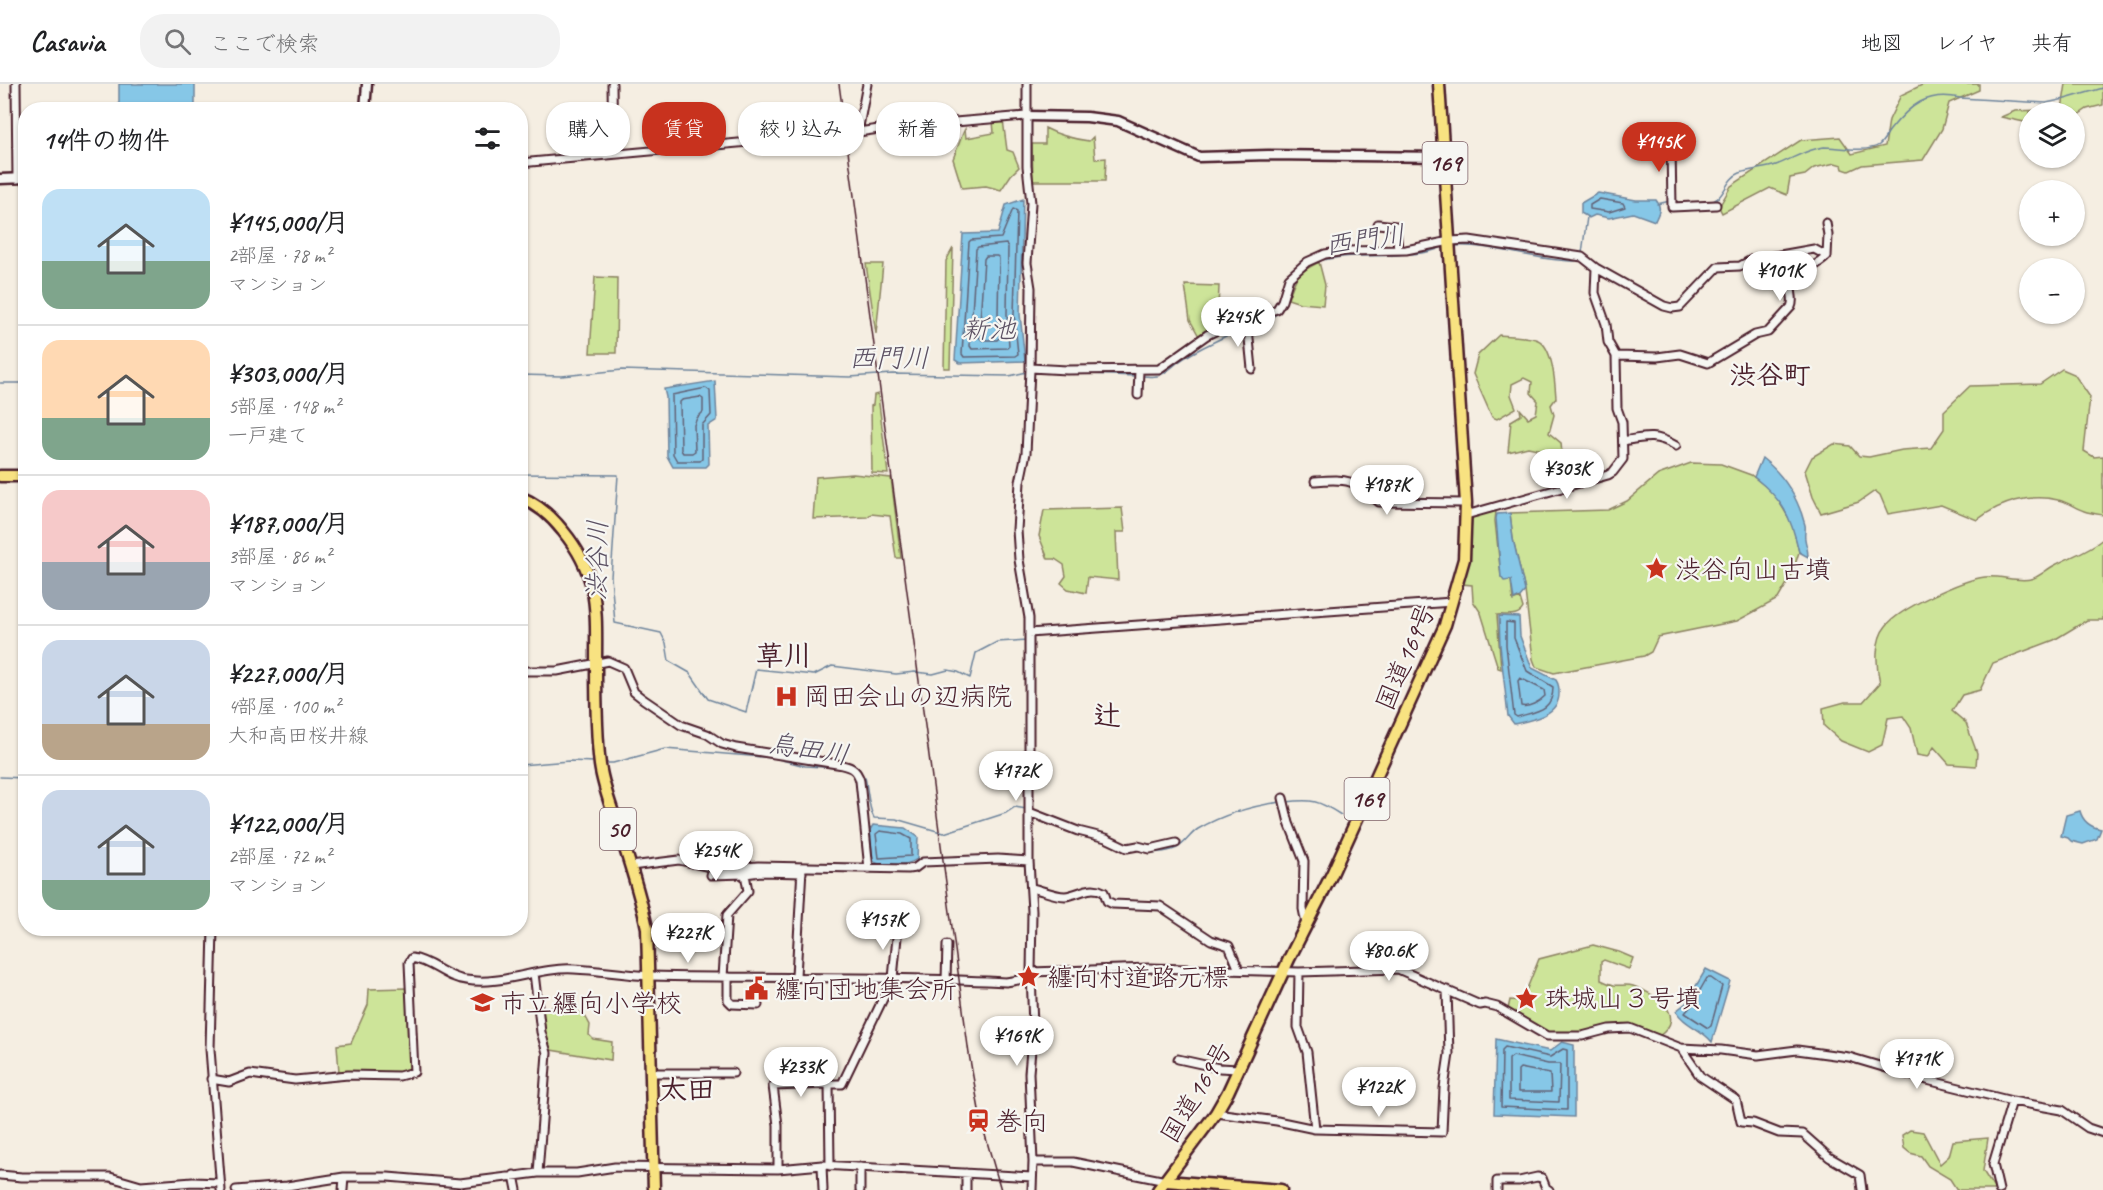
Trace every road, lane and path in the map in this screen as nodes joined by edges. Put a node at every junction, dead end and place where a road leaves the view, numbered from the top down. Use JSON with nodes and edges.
{"nodes":[{"id":1,"x":16,"y":84,"type":"edge"},
{"id":2,"x":367,"y":84,"type":"edge"},
{"id":3,"x":612,"y":84,"type":"edge"},
{"id":4,"x":867,"y":84,"type":"edge"},
{"id":5,"x":1027,"y":84,"type":"edge"},
{"id":6,"x":1439,"y":84,"type":"edge"},
{"id":7,"x":366,"y":102,"type":"edge"},
{"id":8,"x":612,"y":102,"type":"edge"},
{"id":9,"x":864,"y":102,"type":"edge"},
{"id":10,"x":1026,"y":116,"type":"junction"},
{"id":11,"x":18,"y":122,"type":"edge"},
{"id":12,"x":864,"y":131,"type":"edge"},
{"id":13,"x":738,"y":143,"type":"edge"},
{"id":14,"x":1671,"y":147,"type":"dead end"},
{"id":15,"x":630,"y":152,"type":"edge"},
{"id":16,"x":592,"y":156,"type":"edge"},
{"id":17,"x":1444,"y":156,"type":"junction"},
{"id":18,"x":528,"y":162,"type":"edge"},
{"id":19,"x":18,"y":178,"type":"edge"},
{"id":20,"x":0,"y":179,"type":"edge"},
{"id":21,"x":1716,"y":205,"type":"dead end"},
{"id":22,"x":1826,"y":223,"type":"dead end"},
{"id":23,"x":1378,"y":224,"type":"dead end"},
{"id":24,"x":1450,"y":246,"type":"junction"},
{"id":25,"x":1398,"y":250,"type":"junction"},
{"id":26,"x":1827,"y":256,"type":"junction"},
{"id":27,"x":1596,"y":268,"type":"junction"},
{"id":28,"x":1248,"y":322,"type":"junction"},
{"id":29,"x":1616,"y":356,"type":"junction"},
{"id":30,"x":1252,"y":369,"type":"dead end"},
{"id":31,"x":1030,"y":371,"type":"junction"},
{"id":32,"x":1139,"y":374,"type":"junction"},
{"id":33,"x":1138,"y":395,"type":"dead end"},
{"id":34,"x":1623,"y":441,"type":"junction"},
{"id":35,"x":1676,"y":446,"type":"dead end"},
{"id":36,"x":0,"y":476,"type":"edge"},
{"id":37,"x":18,"y":476,"type":"edge"},
{"id":38,"x":1315,"y":481,"type":"dead end"},
{"id":39,"x":528,"y":502,"type":"edge"},
{"id":40,"x":1466,"y":503,"type":"junction"},
{"id":41,"x":1466,"y":515,"type":"junction"},
{"id":42,"x":1452,"y":602,"type":"junction"},
{"id":43,"x":1029,"y":633,"type":"junction"},
{"id":44,"x":596,"y":664,"type":"junction"},
{"id":45,"x":528,"y":671,"type":"edge"},
{"id":46,"x":1283,"y":798,"type":"dead end"},
{"id":47,"x":1029,"y":812,"type":"junction"},
{"id":48,"x":1176,"y":843,"type":"dead end"},
{"id":49,"x":1029,"y":861,"type":"junction"},
{"id":50,"x":631,"y":866,"type":"junction"},
{"id":51,"x":869,"y":868,"type":"junction"},
{"id":52,"x":802,"y":870,"type":"junction"},
{"id":53,"x":745,"y":874,"type":"junction"},
{"id":54,"x":711,"y":875,"type":"dead end"},
{"id":55,"x":1031,"y":888,"type":"junction"},
{"id":56,"x":1306,"y":924,"type":"junction"},
{"id":57,"x":898,"y":927,"type":"dead end"},
{"id":58,"x":213,"y":936,"type":"edge"},
{"id":59,"x":947,"y":945,"type":"dead end"},
{"id":60,"x":1239,"y":970,"type":"junction"},
{"id":61,"x":1284,"y":971,"type":"junction"},
{"id":62,"x":1299,"y":972,"type":"junction"},
{"id":63,"x":534,"y":973,"type":"junction"},
{"id":64,"x":1031,"y":975,"type":"junction"},
{"id":65,"x":648,"y":976,"type":"junction"},
{"id":66,"x":796,"y":976,"type":"junction"},
{"id":67,"x":725,"y":977,"type":"junction"},
{"id":68,"x":893,"y":978,"type":"junction"},
{"id":69,"x":946,"y":980,"type":"junction"},
{"id":70,"x":1447,"y":990,"type":"junction"},
{"id":71,"x":758,"y":1005,"type":"dead end"},
{"id":72,"x":1681,"y":1048,"type":"junction"},
{"id":73,"x":1178,"y":1059,"type":"dead end"},
{"id":74,"x":1239,"y":1069,"type":"junction"},
{"id":75,"x":651,"y":1073,"type":"junction"},
{"id":76,"x":733,"y":1073,"type":"dead end"},
{"id":77,"x":211,"y":1079,"type":"junction"},
{"id":78,"x":829,"y":1084,"type":"junction"},
{"id":79,"x":2012,"y":1101,"type":"junction"},
{"id":80,"x":1216,"y":1113,"type":"junction"},
{"id":81,"x":1315,"y":1129,"type":"junction"},
{"id":82,"x":2103,"y":1133,"type":"edge"},
{"id":83,"x":1033,"y":1162,"type":"junction"},
{"id":84,"x":826,"y":1165,"type":"junction"},
{"id":85,"x":653,"y":1166,"type":"junction"},
{"id":86,"x":860,"y":1167,"type":"junction"},
{"id":87,"x":778,"y":1169,"type":"junction"},
{"id":88,"x":538,"y":1173,"type":"junction"},
{"id":89,"x":966,"y":1173,"type":"junction"},
{"id":90,"x":0,"y":1175,"type":"edge"},
{"id":91,"x":514,"y":1175,"type":"junction"},
{"id":92,"x":344,"y":1177,"type":"junction"},
{"id":93,"x":1032,"y":1177,"type":"junction"},
{"id":94,"x":1166,"y":1180,"type":"junction"},
{"id":95,"x":221,"y":1186,"type":"edge"},
{"id":96,"x":236,"y":1190,"type":"edge"},
{"id":97,"x":343,"y":1190,"type":"edge"},
{"id":98,"x":517,"y":1190,"type":"edge"},
{"id":99,"x":654,"y":1190,"type":"edge"},
{"id":100,"x":823,"y":1190,"type":"edge"},
{"id":101,"x":860,"y":1190,"type":"edge"},
{"id":102,"x":966,"y":1190,"type":"edge"},
{"id":103,"x":1032,"y":1190,"type":"edge"},
{"id":104,"x":1158,"y":1190,"type":"edge"},
{"id":105,"x":1281,"y":1190,"type":"edge"},
{"id":106,"x":1497,"y":1190,"type":"edge"},
{"id":107,"x":1549,"y":1190,"type":"edge"},
{"id":108,"x":1862,"y":1190,"type":"edge"},
{"id":109,"x":1999,"y":1190,"type":"edge"}],
"edges":[{"from":1,"to":11,"type":"street"},
{"from":2,"to":7,"type":"street"},
{"from":3,"to":8,"type":"street"},
{"from":4,"to":9,"type":"street"},
{"from":5,"to":10,"type":"street"},
{"from":6,"to":17,"type":"main road","name":"国道169号","number":"169"},
{"from":10,"to":12,"type":"street"},
{"from":10,"to":17,"type":"street"},
{"from":10,"to":31,"type":"street"},
{"from":13,"to":15,"type":"street"},
{"from":14,"to":21,"type":"street"},
{"from":16,"to":18,"type":"street"},
{"from":17,"to":24,"type":"main road","name":"国道169号","number":"169"},
{"from":19,"to":20,"type":"street"},
{"from":22,"to":26,"type":"street"},
{"from":23,"to":25,"type":"street"},
{"from":24,"to":25,"type":"street"},
{"from":24,"to":27,"type":"street"},
{"from":24,"to":40,"type":"main road","name":"国道169号","number":"169"},
{"from":25,"to":28,"type":"street"},
{"from":26,"to":27,"type":"street"},
{"from":26,"to":29,"type":"street"},
{"from":27,"to":29,"type":"street"},
{"from":28,"to":30,"type":"street"},
{"from":28,"to":32,"type":"street"},
{"from":29,"to":34,"type":"street"},
{"from":31,"to":32,"type":"street"},
{"from":31,"to":43,"type":"street"},
{"from":32,"to":33,"type":"street"},
{"from":34,"to":35,"type":"street"},
{"from":34,"to":41,"type":"street"},
{"from":36,"to":37,"type":"main road"},
{"from":38,"to":40,"type":"street"},
{"from":39,"to":44,"type":"main road","number":"50"},
{"from":40,"to":41,"type":"main road","name":"国道169号","number":"169"},
{"from":41,"to":42,"type":"main road","name":"国道169号","number":"169"},
{"from":42,"to":43,"type":"street"},
{"from":42,"to":56,"type":"main road","name":"国道169号","number":"169"},
{"from":43,"to":47,"type":"street"},
{"from":44,"to":45,"type":"street"},
{"from":44,"to":50,"type":"main road","number":"50"},
{"from":44,"to":51,"type":"street"},
{"from":46,"to":56,"type":"street"},
{"from":47,"to":48,"type":"street"},
{"from":47,"to":49,"type":"street"},
{"from":49,"to":51,"type":"street"},
{"from":49,"to":55,"type":"street"},
{"from":50,"to":52,"type":"street"},
{"from":50,"to":65,"type":"main road","number":"50"},
{"from":51,"to":52,"type":"street"},
{"from":52,"to":53,"type":"street"},
{"from":52,"to":66,"type":"street"},
{"from":53,"to":54,"type":"street"},
{"from":53,"to":67,"type":"street"},
{"from":55,"to":60,"type":"street"},
{"from":55,"to":64,"type":"street"},
{"from":56,"to":61,"type":"main road","name":"国道169号","number":"169"},
{"from":57,"to":68,"type":"street"},
{"from":58,"to":77,"type":"street"},
{"from":59,"to":69,"type":"street"},
{"from":60,"to":61,"type":"street"},
{"from":60,"to":64,"type":"street"},
{"from":61,"to":62,"type":"street"},
{"from":61,"to":74,"type":"main road","name":"国道169号","number":"169"},
{"from":62,"to":70,"type":"street"},
{"from":62,"to":81,"type":"street"},
{"from":63,"to":65,"type":"street"},
{"from":63,"to":77,"type":"street"},
{"from":63,"to":88,"type":"street"},
{"from":64,"to":69,"type":"street"},
{"from":64,"to":83,"type":"street"},
{"from":65,"to":67,"type":"street"},
{"from":65,"to":75,"type":"main road","number":"50"},
{"from":66,"to":67,"type":"street"},
{"from":66,"to":68,"type":"street"},
{"from":67,"to":71,"type":"street"},
{"from":68,"to":69,"type":"street"},
{"from":68,"to":78,"type":"street"},
{"from":70,"to":72,"type":"street"},
{"from":70,"to":81,"type":"street"},
{"from":72,"to":79,"type":"street"},
{"from":72,"to":108,"type":"street"},
{"from":73,"to":74,"type":"street"},
{"from":74,"to":80,"type":"main road","name":"国道169号","number":"169"},
{"from":75,"to":76,"type":"street"},
{"from":75,"to":85,"type":"main road","number":"50"},
{"from":77,"to":95,"type":"street"},
{"from":78,"to":84,"type":"street"},
{"from":78,"to":87,"type":"street"},
{"from":79,"to":82,"type":"street"},
{"from":79,"to":109,"type":"street"},
{"from":80,"to":81,"type":"street"},
{"from":80,"to":94,"type":"main road","name":"国道169号","number":"169"},
{"from":83,"to":93,"type":"street"},
{"from":83,"to":94,"type":"street"},
{"from":84,"to":86,"type":"street"},
{"from":84,"to":87,"type":"street"},
{"from":84,"to":100,"type":"street"},
{"from":85,"to":87,"type":"street"},
{"from":85,"to":88,"type":"street"},
{"from":85,"to":99,"type":"main road","number":"50"},
{"from":86,"to":89,"type":"street"},
{"from":86,"to":101,"type":"street"},
{"from":88,"to":91,"type":"street"},
{"from":89,"to":93,"type":"street"},
{"from":89,"to":102,"type":"street"},
{"from":90,"to":95,"type":"street"},
{"from":91,"to":92,"type":"street"},
{"from":91,"to":98,"type":"street"},
{"from":92,"to":96,"type":"street"},
{"from":92,"to":97,"type":"street"},
{"from":93,"to":103,"type":"street"},
{"from":94,"to":104,"type":"main road","name":"国道169号","number":"169"},
{"from":94,"to":105,"type":"main road"},
{"from":106,"to":107,"type":"street"}]}
